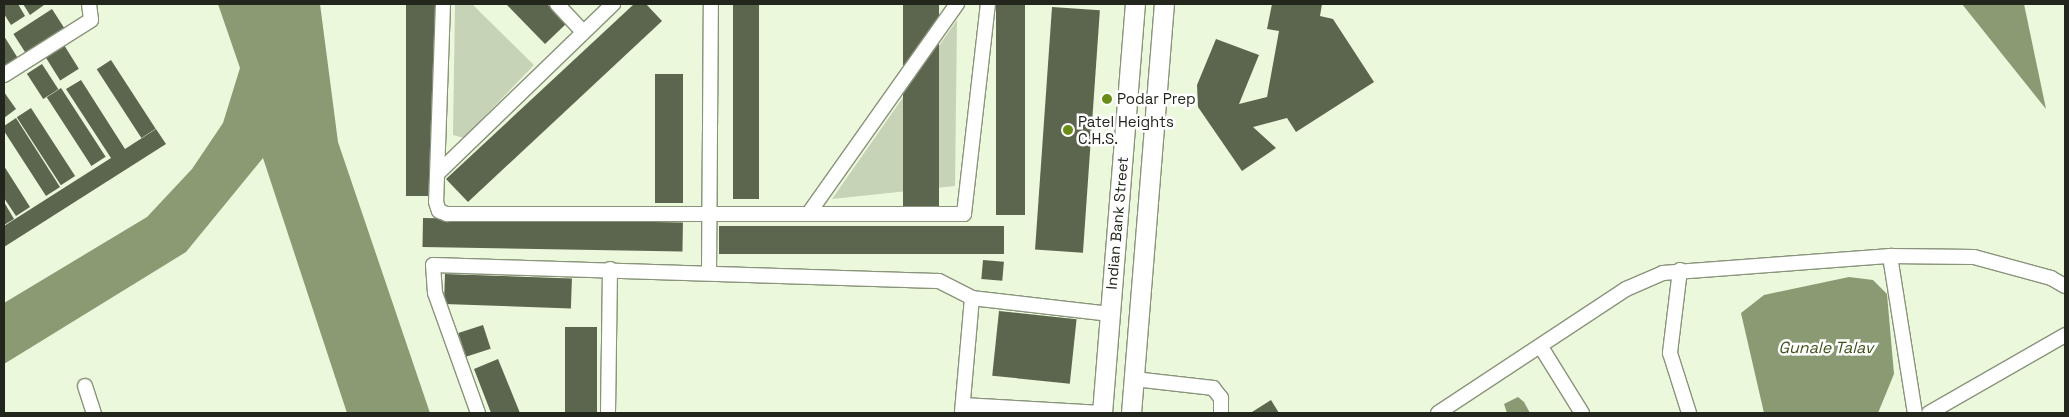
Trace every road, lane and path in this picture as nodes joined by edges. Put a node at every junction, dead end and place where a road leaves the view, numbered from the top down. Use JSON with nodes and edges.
{"nodes":[{"id":1,"x":89,"y":4,"type":"edge"},
{"id":2,"x":443,"y":4,"type":"edge"},
{"id":3,"x":557,"y":4,"type":"edge"},
{"id":4,"x":613,"y":4,"type":"edge"},
{"id":5,"x":711,"y":4,"type":"edge"},
{"id":6,"x":956,"y":4,"type":"edge"},
{"id":7,"x":988,"y":4,"type":"edge"},
{"id":8,"x":1134,"y":4,"type":"edge"},
{"id":9,"x":1164,"y":4,"type":"edge"},
{"id":10,"x":584,"y":32,"type":"junction"},
{"id":11,"x":4,"y":74,"type":"edge"},
{"id":12,"x":437,"y":174,"type":"junction"},
{"id":13,"x":808,"y":213,"type":"junction"},
{"id":14,"x":709,"y":214,"type":"junction"},
{"id":15,"x":1890,"y":256,"type":"junction"},
{"id":16,"x":610,"y":269,"type":"junction"},
{"id":17,"x":1680,"y":270,"type":"junction"},
{"id":18,"x":709,"y":272,"type":"junction"},
{"id":19,"x":2065,"y":286,"type":"edge"},
{"id":20,"x":972,"y":298,"type":"junction"},
{"id":21,"x":1110,"y":314,"type":"junction"},
{"id":22,"x":2065,"y":335,"type":"edge"},
{"id":23,"x":1541,"y":347,"type":"junction"},
{"id":24,"x":1134,"y":379,"type":"junction"},
{"id":25,"x":85,"y":386,"type":"dead end"},
{"id":26,"x":962,"y":409,"type":"edge"},
{"id":27,"x":94,"y":413,"type":"edge"},
{"id":28,"x":478,"y":413,"type":"edge"},
{"id":29,"x":608,"y":413,"type":"edge"},
{"id":30,"x":1102,"y":413,"type":"edge"},
{"id":31,"x":1131,"y":413,"type":"edge"},
{"id":32,"x":1221,"y":413,"type":"edge"},
{"id":33,"x":1438,"y":413,"type":"edge"},
{"id":34,"x":1582,"y":413,"type":"edge"},
{"id":35,"x":1688,"y":413,"type":"edge"},
{"id":36,"x":1915,"y":413,"type":"edge"},
{"id":37,"x":1930,"y":413,"type":"edge"}],
"edges":[{"from":1,"to":11,"type":"street"},
{"from":2,"to":12,"type":"street"},
{"from":3,"to":10,"type":"street"},
{"from":4,"to":10,"type":"street"},
{"from":5,"to":14,"type":"street"},
{"from":6,"to":13,"type":"street"},
{"from":7,"to":13,"type":"street"},
{"from":8,"to":21,"type":"street","name":"Indian Bank Street"},
{"from":9,"to":24,"type":"street","name":"Indian Bank Street"},
{"from":10,"to":12,"type":"street"},
{"from":12,"to":14,"type":"street"},
{"from":13,"to":14,"type":"street"},
{"from":14,"to":18,"type":"street"},
{"from":15,"to":17,"type":"street"},
{"from":15,"to":19,"type":"street"},
{"from":15,"to":36,"type":"street"},
{"from":16,"to":18,"type":"street"},
{"from":16,"to":28,"type":"street"},
{"from":16,"to":29,"type":"street"},
{"from":17,"to":23,"type":"street"},
{"from":17,"to":35,"type":"street"},
{"from":18,"to":20,"type":"street"},
{"from":20,"to":21,"type":"street"},
{"from":20,"to":26,"type":"street"},
{"from":21,"to":30,"type":"street","name":"Indian Bank Street"},
{"from":22,"to":37,"type":"street"},
{"from":23,"to":33,"type":"street"},
{"from":23,"to":34,"type":"street"},
{"from":24,"to":31,"type":"street","name":"Indian Bank Street"},
{"from":24,"to":32,"type":"street"},
{"from":25,"to":27,"type":"street"},
{"from":26,"to":30,"type":"street"}]}
